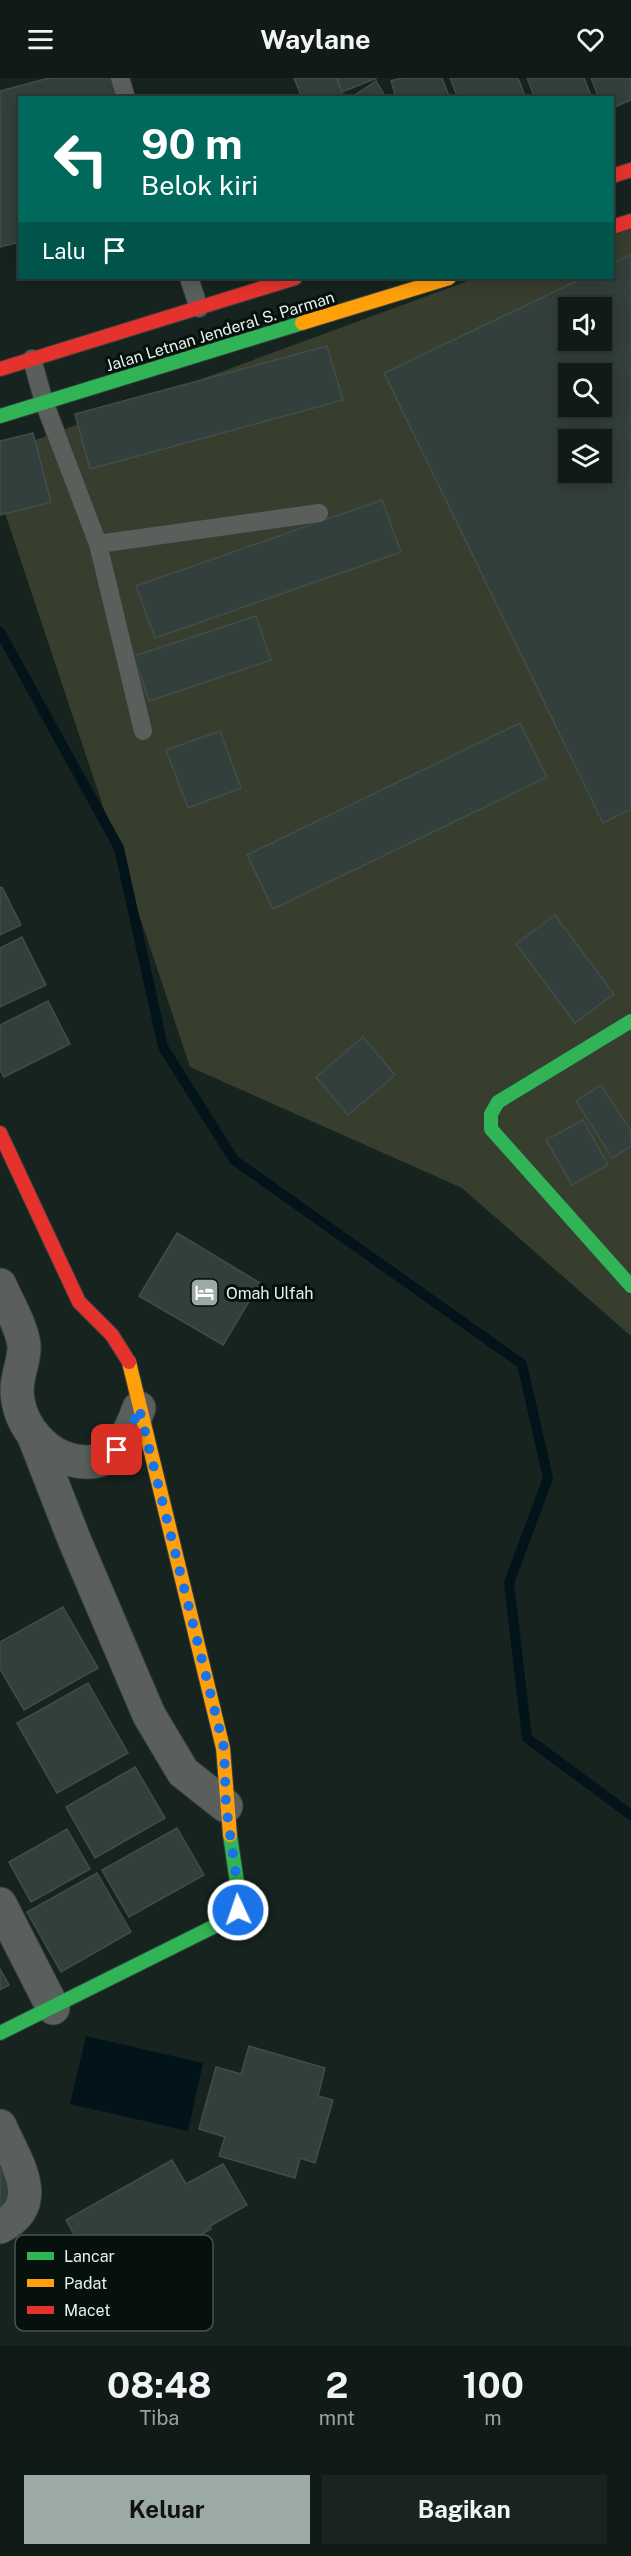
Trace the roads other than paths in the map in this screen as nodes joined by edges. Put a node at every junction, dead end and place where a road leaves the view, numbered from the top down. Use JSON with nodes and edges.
{"nodes":[{"id":1,"x":120,"y":78,"type":"edge"},
{"id":2,"x":125,"y":96,"type":"edge"},
{"id":3,"x":631,"y":170,"type":"edge"},
{"id":4,"x":614,"y":175,"type":"edge"},
{"id":5,"x":631,"y":222,"type":"edge"},
{"id":6,"x":614,"y":226,"type":"edge"},
{"id":7,"x":189,"y":279,"type":"edge"},
{"id":8,"x":292,"y":279,"type":"edge"},
{"id":9,"x":446,"y":279,"type":"edge"},
{"id":10,"x":200,"y":308,"type":"junction"},
{"id":11,"x":32,"y":359,"type":"junction"},
{"id":12,"x":1,"y":369,"type":"edge"},
{"id":13,"x":44,"y":402,"type":"junction"},
{"id":14,"x":6,"y":414,"type":"edge"},
{"id":15,"x":319,"y":513,"type":"dead end"},
{"id":16,"x":98,"y":544,"type":"junction"},
{"id":17,"x":143,"y":731,"type":"dead end"},
{"id":18,"x":631,"y":1021,"type":"edge"},
{"id":19,"x":0,"y":1133,"type":"edge"},
{"id":20,"x":0,"y":1285,"type":"edge"},
{"id":21,"x":631,"y":1286,"type":"edge"},
{"id":22,"x":139,"y":1408,"type":"junction"},
{"id":23,"x":33,"y":1434,"type":"junction"},
{"id":24,"x":226,"y":1806,"type":"junction"},
{"id":25,"x":0,"y":1904,"type":"edge"},
{"id":26,"x":53,"y":2008,"type":"junction"},
{"id":27,"x":0,"y":2033,"type":"edge"},
{"id":28,"x":0,"y":2126,"type":"edge"},
{"id":29,"x":0,"y":2227,"type":"edge"}],
"edges":[{"from":1,"to":2,"type":"lane"},
{"from":3,"to":4,"type":"main road"},
{"from":5,"to":6,"type":"main road"},
{"from":7,"to":10,"type":"lane"},
{"from":8,"to":10,"type":"main road","name":"Jalan Letnan Jenderal S. Parman"},
{"from":9,"to":13,"type":"main road","name":"Jalan Letnan Jenderal S. Parman"},
{"from":10,"to":11,"type":"main road","name":"Jalan Letnan Jenderal S. Parman"},
{"from":11,"to":12,"type":"main road","name":"Jalan Letnan Jenderal S. Parman"},
{"from":11,"to":13,"type":"lane"},
{"from":13,"to":14,"type":"main road","name":"Jalan Letnan Jenderal S. Parman"},
{"from":13,"to":16,"type":"lane"},
{"from":15,"to":16,"type":"lane"},
{"from":16,"to":17,"type":"lane"},
{"from":18,"to":21,"type":"main road"},
{"from":19,"to":22,"type":"main road"},
{"from":20,"to":23,"type":"street"},
{"from":22,"to":23,"type":"street"},
{"from":22,"to":24,"type":"main road"},
{"from":23,"to":24,"type":"street"},
{"from":24,"to":26,"type":"main road"},
{"from":25,"to":26,"type":"street"},
{"from":26,"to":27,"type":"main road"},
{"from":28,"to":29,"type":"street"}]}
